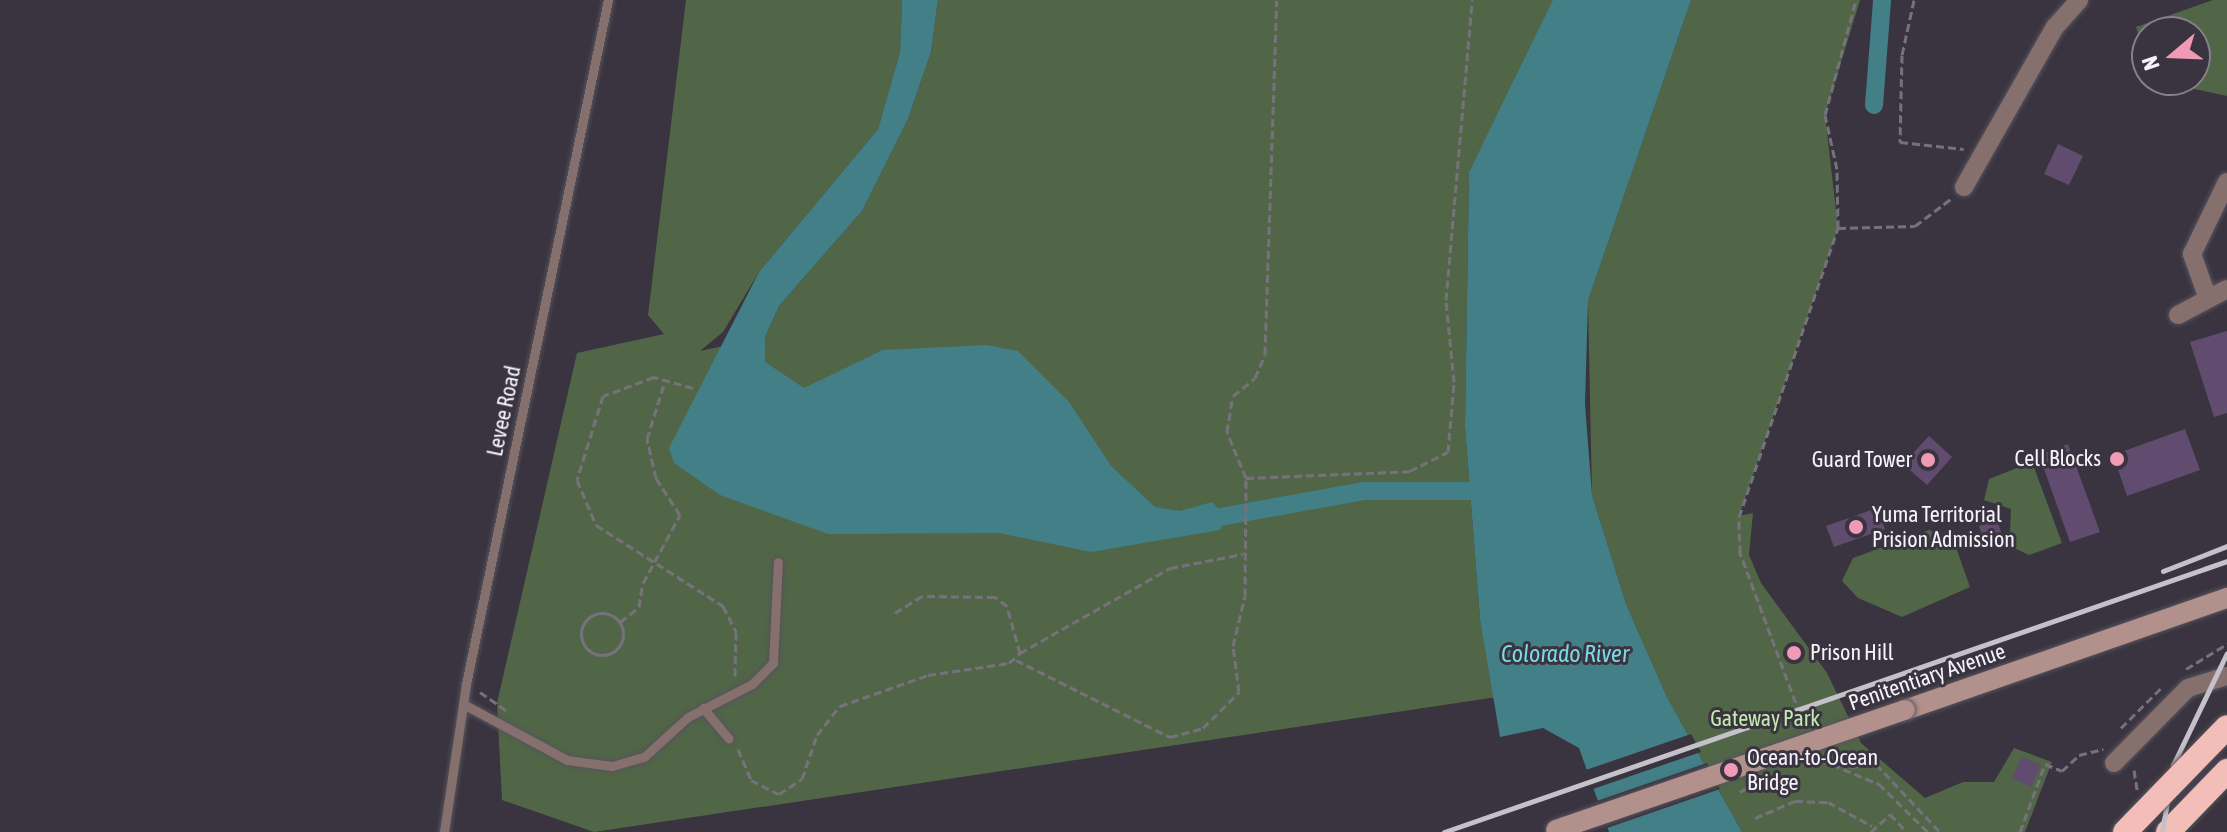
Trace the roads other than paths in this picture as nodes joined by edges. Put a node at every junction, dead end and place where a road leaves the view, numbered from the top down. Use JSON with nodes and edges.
{"nodes":[{"id":1,"x":608,"y":0,"type":"edge"},
{"id":2,"x":2079,"y":0,"type":"edge"},
{"id":3,"x":2227,"y":182,"type":"edge"},
{"id":4,"x":1964,"y":187,"type":"road end"},
{"id":5,"x":2227,"y":289,"type":"edge"},
{"id":6,"x":2208,"y":299,"type":"junction"},
{"id":7,"x":2178,"y":315,"type":"dead end"},
{"id":8,"x":778,"y":562,"type":"dead end"},
{"id":9,"x":2227,"y":598,"type":"edge"},
{"id":10,"x":2227,"y":676,"type":"edge"},
{"id":11,"x":465,"y":705,"type":"junction"},
{"id":12,"x":703,"y":708,"type":"junction"},
{"id":13,"x":2227,"y":727,"type":"edge"},
{"id":14,"x":729,"y":739,"type":"dead end"},
{"id":15,"x":2114,"y":763,"type":"dead end"},
{"id":16,"x":2227,"y":771,"type":"edge"},
{"id":17,"x":1554,"y":831,"type":"edge"},
{"id":18,"x":444,"y":832,"type":"edge"},
{"id":19,"x":2125,"y":832,"type":"edge"},
{"id":20,"x":2168,"y":832,"type":"edge"}],
"edges":[{"from":1,"to":11,"type":"lane","name":"Levee Road"},
{"from":2,"to":4,"type":"street"},
{"from":3,"to":6,"type":"street"},
{"from":5,"to":6,"type":"street"},
{"from":6,"to":7,"type":"street"},
{"from":8,"to":12,"type":"lane"},
{"from":9,"to":17,"type":"street","name":"Penitentiary Avenue","bridge":true},
{"from":10,"to":15,"type":"street"},
{"from":11,"to":12,"type":"lane"},
{"from":11,"to":18,"type":"lane","name":"Levee Road"},
{"from":12,"to":14,"type":"lane"},
{"from":13,"to":19,"type":"highway","bridge":true},
{"from":16,"to":20,"type":"highway"}]}
